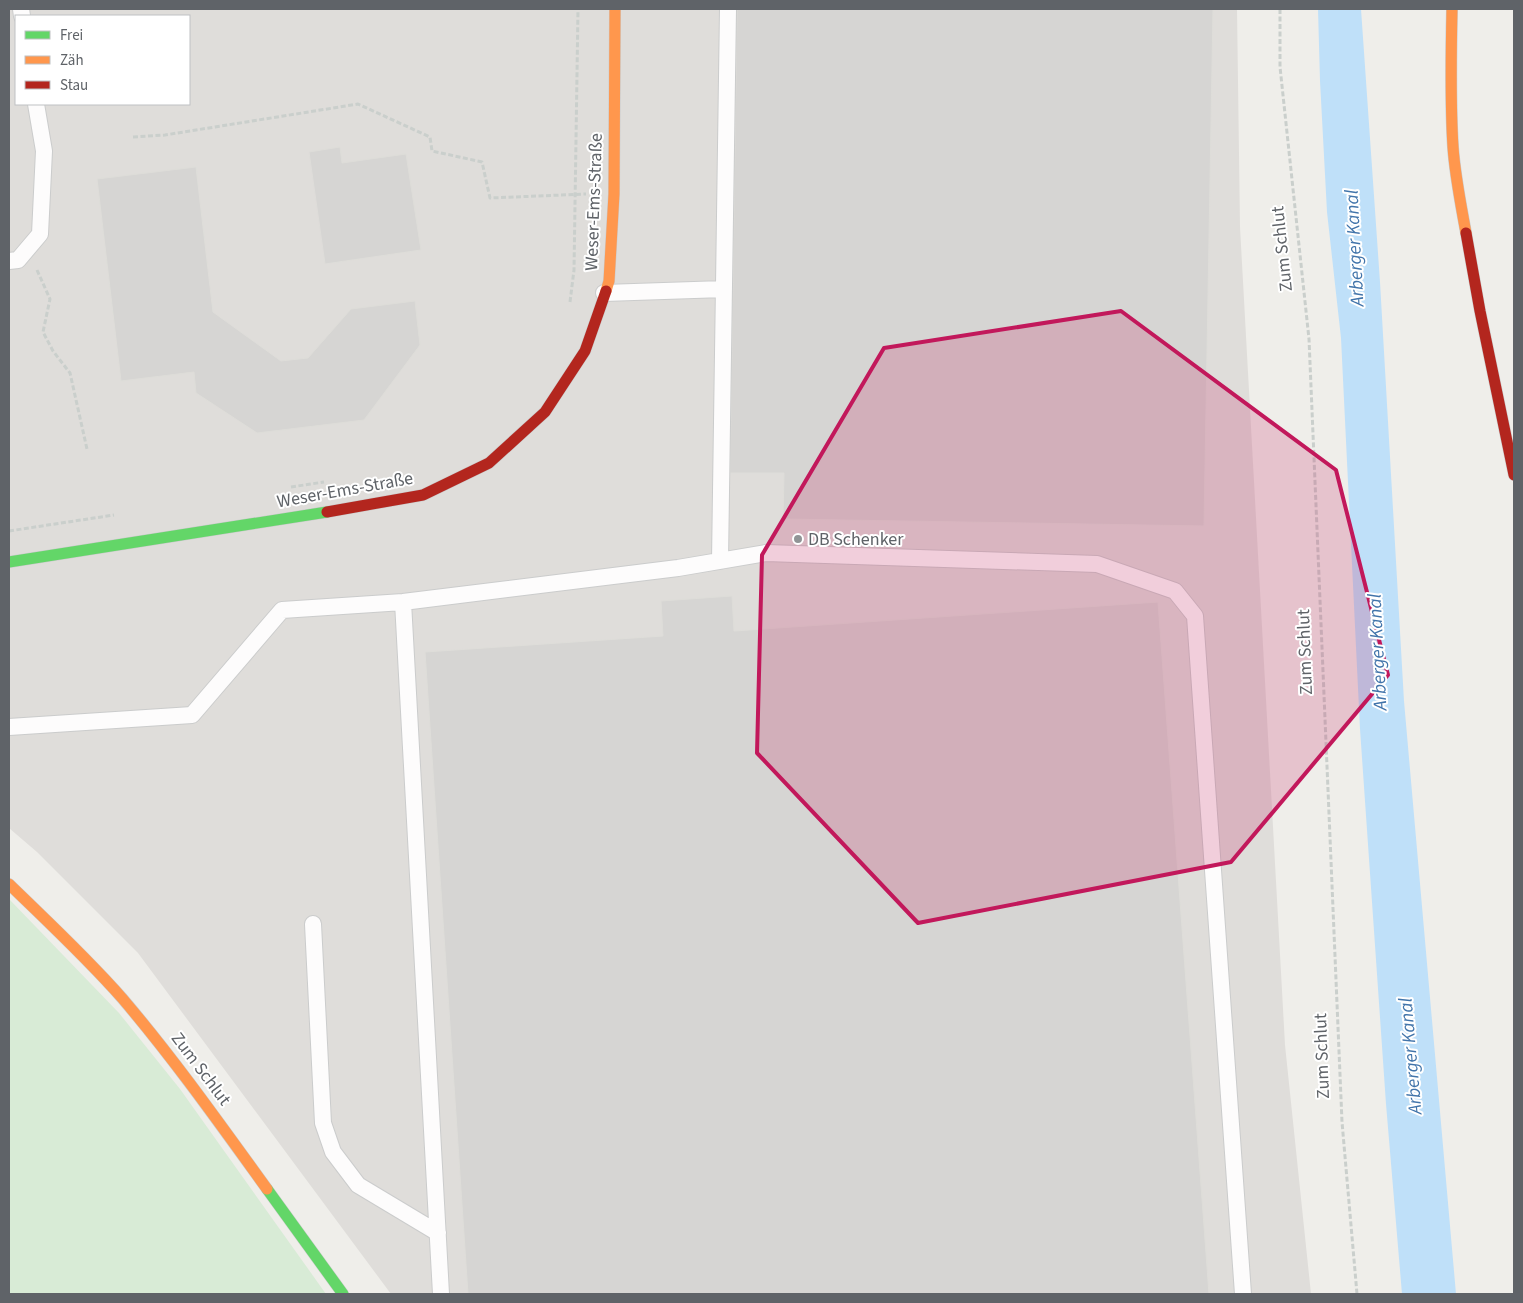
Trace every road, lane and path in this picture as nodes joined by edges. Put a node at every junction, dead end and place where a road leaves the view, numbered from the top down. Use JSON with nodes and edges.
{"nodes":[{"id":1,"x":578,"y":9,"type":"edge"},
{"id":2,"x":615,"y":9,"type":"edge"},
{"id":3,"x":728,"y":9,"type":"edge"},
{"id":4,"x":1280,"y":9,"type":"edge"},
{"id":5,"x":1452,"y":9,"type":"edge"},
{"id":6,"x":36,"y":105,"type":"edge"},
{"id":7,"x":133,"y":137,"type":"dead end"},
{"id":8,"x":575,"y":193,"type":"junction"},
{"id":9,"x":614,"y":194,"type":"junction"},
{"id":10,"x":27,"y":249,"type":"junction"},
{"id":11,"x":9,"y":261,"type":"edge"},
{"id":12,"x":724,"y":289,"type":"junction"},
{"id":13,"x":604,"y":293,"type":"junction"},
{"id":14,"x":570,"y":304,"type":"dead end"},
{"id":15,"x":87,"y":449,"type":"dead end"},
{"id":16,"x":1514,"y":475,"type":"edge"},
{"id":17,"x":325,"y":482,"type":"dead end"},
{"id":18,"x":286,"y":488,"type":"dead end"},
{"id":19,"x":122,"y":514,"type":"dead end"},
{"id":20,"x":9,"y":531,"type":"edge"},
{"id":21,"x":720,"y":561,"type":"junction"},
{"id":22,"x":9,"y":562,"type":"edge"},
{"id":23,"x":403,"y":602,"type":"junction"},
{"id":24,"x":9,"y":727,"type":"edge"},
{"id":25,"x":9,"y":884,"type":"edge"},
{"id":26,"x":313,"y":924,"type":"dead end"},
{"id":27,"x":438,"y":1233,"type":"junction"},
{"id":28,"x":343,"y":1294,"type":"edge"},
{"id":29,"x":441,"y":1294,"type":"edge"},
{"id":30,"x":1242,"y":1294,"type":"edge"},
{"id":31,"x":1357,"y":1294,"type":"edge"}],
"edges":[{"from":1,"to":8,"type":"path"},
{"from":2,"to":9,"type":"main road","name":"Weser-Ems-Straße"},
{"from":3,"to":12,"type":"lane"},
{"from":4,"to":31,"type":"path","name":"Zum Schlut"},
{"from":5,"to":16,"type":"main road"},
{"from":6,"to":10,"type":"lane"},
{"from":7,"to":8,"type":"path"},
{"from":8,"to":9,"type":"path"},
{"from":8,"to":14,"type":"path"},
{"from":9,"to":13,"type":"main road","name":"Weser-Ems-Straße"},
{"from":10,"to":11,"type":"lane"},
{"from":10,"to":15,"type":"path"},
{"from":12,"to":13,"type":"lane"},
{"from":12,"to":21,"type":"lane"},
{"from":13,"to":22,"type":"main road","name":"Weser-Ems-Straße"},
{"from":17,"to":18,"type":"path"},
{"from":19,"to":20,"type":"path"},
{"from":21,"to":23,"type":"lane"},
{"from":21,"to":30,"type":"lane"},
{"from":23,"to":24,"type":"lane"},
{"from":23,"to":27,"type":"lane"},
{"from":25,"to":28,"type":"main road","name":"Zum Schlut"},
{"from":26,"to":27,"type":"lane"},
{"from":27,"to":29,"type":"lane"}]}
